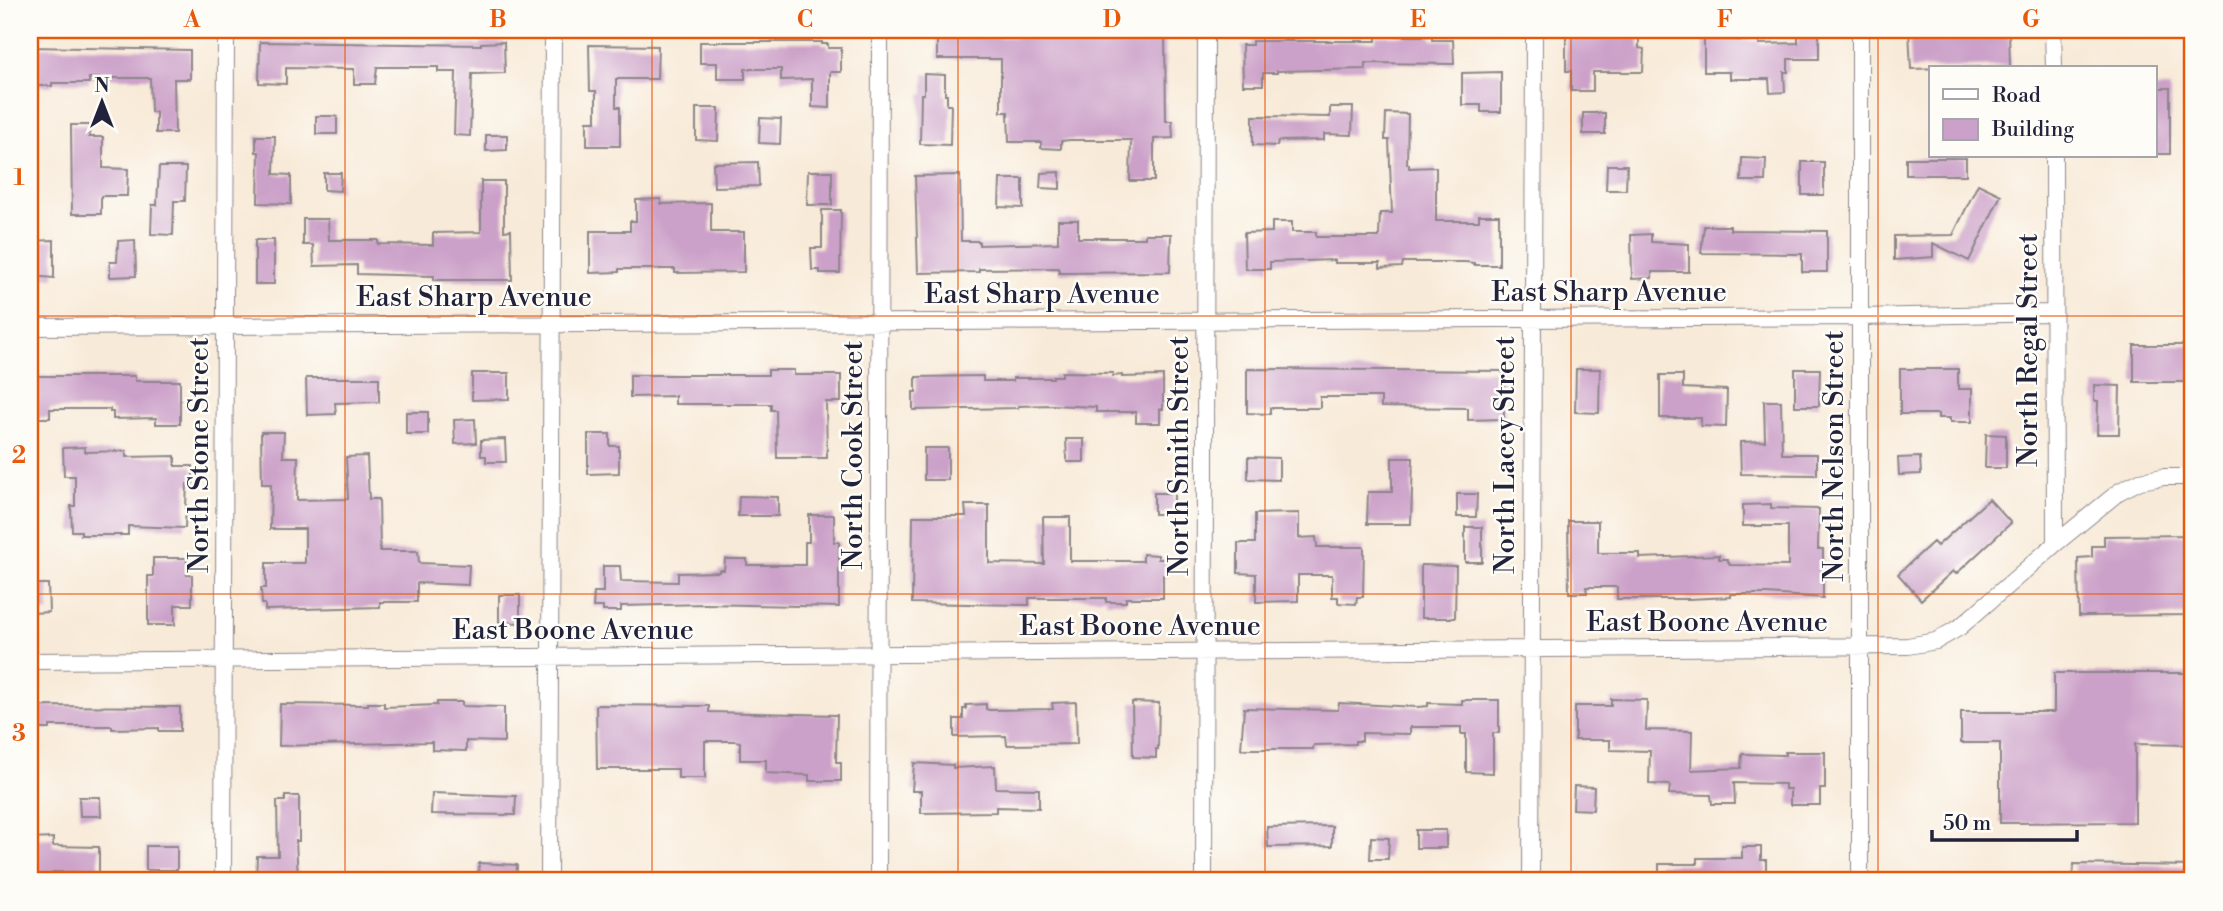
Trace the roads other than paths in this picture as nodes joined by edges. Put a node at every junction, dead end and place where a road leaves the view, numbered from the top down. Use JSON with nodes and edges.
{"nodes":[{"id":1,"x":226,"y":30,"type":"edge"},
{"id":2,"x":553,"y":30,"type":"edge"},
{"id":3,"x":880,"y":30,"type":"edge"},
{"id":4,"x":1206,"y":30,"type":"edge"},
{"id":5,"x":1534,"y":30,"type":"edge"},
{"id":6,"x":1860,"y":30,"type":"edge"},
{"id":7,"x":2053,"y":30,"type":"edge"},
{"id":8,"x":2054,"y":66,"type":"edge"},
{"id":9,"x":2054,"y":158,"type":"edge"},
{"id":10,"x":2053,"y":313,"type":"junction"},
{"id":11,"x":1860,"y":317,"type":"junction"},
{"id":12,"x":1532,"y":318,"type":"junction"},
{"id":13,"x":1206,"y":320,"type":"junction"},
{"id":14,"x":880,"y":321,"type":"junction"},
{"id":15,"x":551,"y":323,"type":"junction"},
{"id":16,"x":225,"y":326,"type":"junction"},
{"id":17,"x":30,"y":327,"type":"edge"},
{"id":18,"x":2193,"y":477,"type":"edge"},
{"id":19,"x":2055,"y":544,"type":"junction"},
{"id":20,"x":1862,"y":648,"type":"junction"},
{"id":21,"x":1531,"y":650,"type":"junction"},
{"id":22,"x":1206,"y":652,"type":"junction"},
{"id":23,"x":879,"y":655,"type":"junction"},
{"id":24,"x":551,"y":656,"type":"junction"},
{"id":25,"x":225,"y":658,"type":"junction"},
{"id":26,"x":30,"y":662,"type":"edge"},
{"id":27,"x":223,"y":881,"type":"edge"},
{"id":28,"x":549,"y":881,"type":"edge"},
{"id":29,"x":878,"y":881,"type":"edge"},
{"id":30,"x":1204,"y":881,"type":"edge"},
{"id":31,"x":1531,"y":881,"type":"edge"},
{"id":32,"x":1860,"y":881,"type":"edge"}],
"edges":[{"from":1,"to":16,"type":"street","name":"North Stone Street"},
{"from":2,"to":15,"type":"street"},
{"from":3,"to":14,"type":"street","name":"North Cook Street"},
{"from":4,"to":13,"type":"street","name":"North Smith Street"},
{"from":5,"to":12,"type":"street","name":"North Lacey Street"},
{"from":6,"to":11,"type":"street","name":"North Nelson Street"},
{"from":7,"to":8,"type":"street"},
{"from":9,"to":10,"type":"street","name":"North Regal Street"},
{"from":10,"to":11,"type":"street","name":"East Sharp Avenue"},
{"from":10,"to":19,"type":"street","name":"North Regal Street"},
{"from":11,"to":12,"type":"street","name":"East Sharp Avenue"},
{"from":11,"to":20,"type":"street","name":"North Nelson Street"},
{"from":12,"to":13,"type":"street","name":"East Sharp Avenue"},
{"from":12,"to":21,"type":"street","name":"North Lacey Street"},
{"from":13,"to":14,"type":"street","name":"East Sharp Avenue"},
{"from":13,"to":22,"type":"street","name":"North Smith Street"},
{"from":14,"to":15,"type":"street","name":"East Sharp Avenue"},
{"from":14,"to":23,"type":"street","name":"North Cook Street"},
{"from":15,"to":16,"type":"street","name":"East Sharp Avenue"},
{"from":15,"to":24,"type":"street"},
{"from":16,"to":17,"type":"street","name":"East Sharp Avenue"},
{"from":16,"to":25,"type":"street","name":"North Stone Street"},
{"from":18,"to":19,"type":"street","name":"East Boone Avenue"},
{"from":19,"to":20,"type":"street","name":"East Boone Avenue"},
{"from":20,"to":21,"type":"street","name":"East Boone Avenue"},
{"from":20,"to":32,"type":"street","name":"North Nelson Street"},
{"from":21,"to":22,"type":"street","name":"East Boone Avenue"},
{"from":21,"to":31,"type":"street","name":"North Lacey Street"},
{"from":22,"to":23,"type":"street","name":"East Boone Avenue"},
{"from":22,"to":30,"type":"street","name":"North Smith Street"},
{"from":23,"to":24,"type":"street","name":"East Boone Avenue"},
{"from":23,"to":29,"type":"street","name":"North Cook Street"},
{"from":24,"to":25,"type":"street","name":"East Boone Avenue"},
{"from":24,"to":28,"type":"street"},
{"from":25,"to":26,"type":"street","name":"East Boone Avenue"},
{"from":25,"to":27,"type":"street","name":"North Stone Street"}]}
